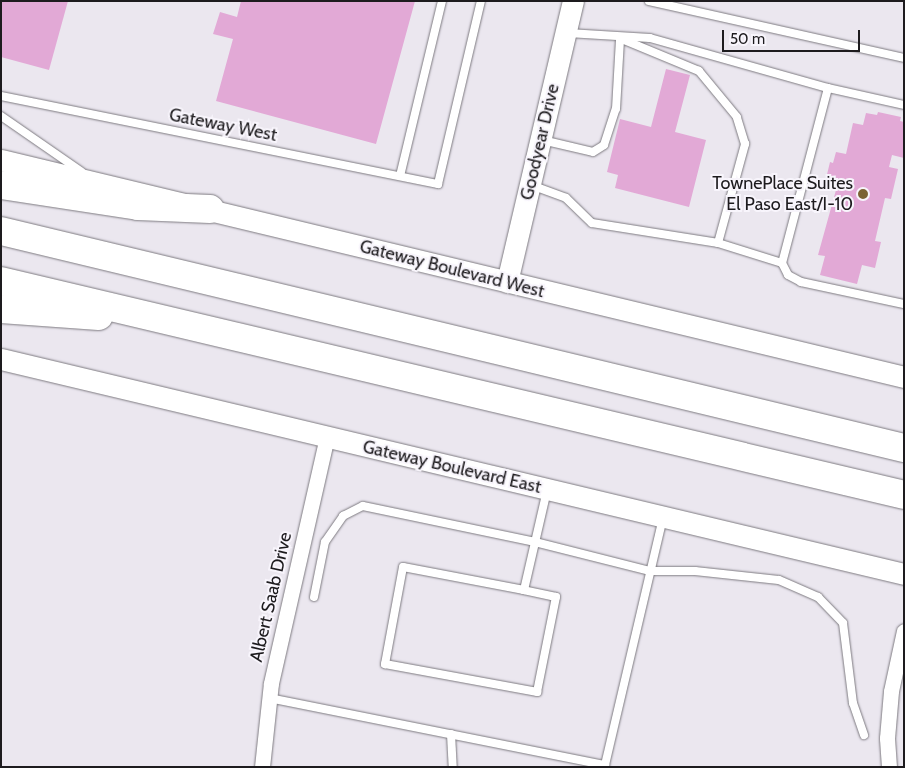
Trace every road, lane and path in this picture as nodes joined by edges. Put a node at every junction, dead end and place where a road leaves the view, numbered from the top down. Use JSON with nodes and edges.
{"nodes":[{"id":1,"x":442,"y":1,"type":"edge"},
{"id":2,"x":481,"y":1,"type":"edge"},
{"id":3,"x":573,"y":1,"type":"edge"},
{"id":4,"x":649,"y":1,"type":"edge"},
{"id":5,"x":566,"y":32,"type":"junction"},
{"id":6,"x":620,"y":39,"type":"junction"},
{"id":7,"x":904,"y":58,"type":"edge"},
{"id":8,"x":828,"y":88,"type":"junction"},
{"id":9,"x":1,"y":96,"type":"edge"},
{"id":10,"x":904,"y":105,"type":"edge"},
{"id":11,"x":1,"y":116,"type":"edge"},
{"id":12,"x":540,"y":140,"type":"junction"},
{"id":13,"x":1,"y":160,"type":"edge"},
{"id":14,"x":400,"y":176,"type":"junction"},
{"id":15,"x":97,"y":182,"type":"junction"},
{"id":16,"x":1,"y":185,"type":"edge"},
{"id":17,"x":530,"y":185,"type":"junction"},
{"id":18,"x":210,"y":209,"type":"junction"},
{"id":19,"x":1,"y":231,"type":"edge"},
{"id":20,"x":718,"y":243,"type":"junction"},
{"id":21,"x":782,"y":263,"type":"junction"},
{"id":22,"x":1,"y":281,"type":"edge"},
{"id":23,"x":506,"y":282,"type":"junction"},
{"id":24,"x":904,"y":304,"type":"edge"},
{"id":25,"x":1,"y":309,"type":"edge"},
{"id":26,"x":154,"y":317,"type":"junction"},
{"id":27,"x":1,"y":359,"type":"edge"},
{"id":28,"x":904,"y":377,"type":"edge"},
{"id":29,"x":327,"y":437,"type":"junction"},
{"id":30,"x":904,"y":448,"type":"edge"},
{"id":31,"x":547,"y":490,"type":"junction"},
{"id":32,"x":904,"y":495,"type":"edge"},
{"id":33,"x":664,"y":517,"type":"junction"},
{"id":34,"x":535,"y":542,"type":"junction"},
{"id":35,"x":650,"y":571,"type":"junction"},
{"id":36,"x":904,"y":574,"type":"edge"},
{"id":37,"x":524,"y":590,"type":"junction"},
{"id":38,"x":314,"y":597,"type":"dead end"},
{"id":39,"x":904,"y":631,"type":"edge"},
{"id":40,"x":269,"y":698,"type":"junction"},
{"id":41,"x":451,"y":734,"type":"junction"},
{"id":42,"x":864,"y":736,"type":"dead end"},
{"id":43,"x":605,"y":766,"type":"edge"},
{"id":44,"x":262,"y":767,"type":"edge"},
{"id":45,"x":453,"y":767,"type":"edge"},
{"id":46,"x":888,"y":767,"type":"edge"}],
"edges":[{"from":1,"to":14,"type":"lane"},
{"from":2,"to":14,"type":"lane","name":"Gateway West"},
{"from":3,"to":5,"type":"main road","name":"Goodyear Drive"},
{"from":4,"to":7,"type":"lane"},
{"from":5,"to":6,"type":"lane"},
{"from":5,"to":12,"type":"main road","name":"Goodyear Drive"},
{"from":6,"to":8,"type":"lane"},
{"from":6,"to":12,"type":"lane"},
{"from":6,"to":20,"type":"lane"},
{"from":8,"to":10,"type":"lane"},
{"from":8,"to":21,"type":"lane"},
{"from":9,"to":14,"type":"lane","name":"Gateway West"},
{"from":11,"to":15,"type":"lane"},
{"from":12,"to":17,"type":"main road","name":"Goodyear Drive"},
{"from":13,"to":15,"type":"main road","name":"Gateway Boulevard West"},
{"from":15,"to":18,"type":"main road","name":"Gateway Boulevard West"},
{"from":16,"to":18,"type":"highway"},
{"from":17,"to":20,"type":"lane"},
{"from":17,"to":23,"type":"main road","name":"Goodyear Drive"},
{"from":18,"to":23,"type":"main road","name":"Gateway Boulevard West"},
{"from":19,"to":30,"type":"highway"},
{"from":20,"to":21,"type":"lane"},
{"from":21,"to":24,"type":"lane"},
{"from":22,"to":26,"type":"highway"},
{"from":23,"to":28,"type":"main road","name":"Gateway Boulevard West"},
{"from":25,"to":26,"type":"highway"},
{"from":26,"to":32,"type":"highway"},
{"from":27,"to":29,"type":"main road","name":"Gateway Boulevard East"},
{"from":29,"to":31,"type":"main road","name":"Gateway Boulevard East"},
{"from":29,"to":40,"type":"street","name":"Albert Saab Drive"},
{"from":31,"to":33,"type":"main road","name":"Gateway Boulevard East"},
{"from":31,"to":34,"type":"lane"},
{"from":33,"to":35,"type":"lane"},
{"from":33,"to":36,"type":"main road","name":"Gateway Boulevard East"},
{"from":34,"to":35,"type":"lane"},
{"from":34,"to":37,"type":"lane"},
{"from":34,"to":38,"type":"lane"},
{"from":35,"to":42,"type":"lane"},
{"from":35,"to":43,"type":"lane"},
{"from":37,"to":37,"type":"lane"},
{"from":39,"to":46,"type":"street"},
{"from":40,"to":41,"type":"lane"},
{"from":40,"to":44,"type":"street","name":"Albert Saab Drive"},
{"from":41,"to":43,"type":"lane"},
{"from":41,"to":45,"type":"lane"}]}
